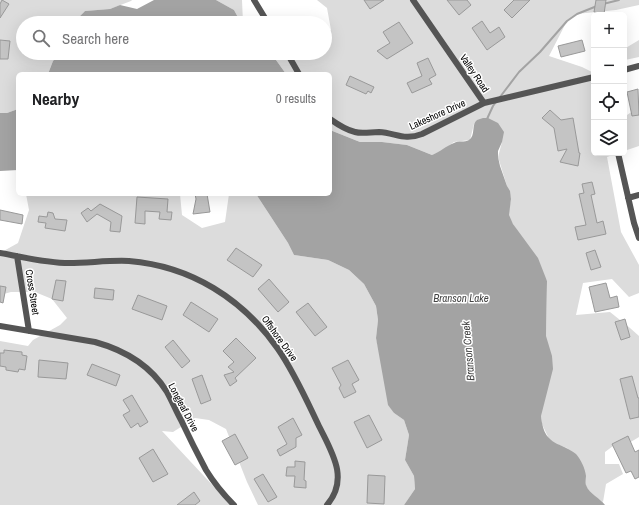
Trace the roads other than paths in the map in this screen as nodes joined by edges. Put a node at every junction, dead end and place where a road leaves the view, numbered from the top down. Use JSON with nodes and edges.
{"nodes":[{"id":1,"x":254,"y":0,"type":"edge"},
{"id":2,"x":414,"y":0,"type":"edge"},
{"id":3,"x":264,"y":16,"type":"edge"},
{"id":4,"x":291,"y":60,"type":"edge"},
{"id":5,"x":639,"y":66,"type":"edge"},
{"id":6,"x":627,"y":69,"type":"edge"},
{"id":7,"x":299,"y":72,"type":"edge"},
{"id":8,"x":591,"y":78,"type":"edge"},
{"id":9,"x":484,"y":103,"type":"junction"},
{"id":10,"x":332,"y":120,"type":"edge"},
{"id":11,"x":619,"y":156,"type":"edge"},
{"id":12,"x":639,"y":196,"type":"edge"},
{"id":13,"x":628,"y":198,"type":"junction"},
{"id":14,"x":639,"y":238,"type":"edge"},
{"id":15,"x":0,"y":253,"type":"edge"},
{"id":16,"x":17,"y":256,"type":"junction"},
{"id":17,"x":0,"y":326,"type":"edge"},
{"id":18,"x":29,"y":331,"type":"junction"},
{"id":19,"x":234,"y":505,"type":"edge"},
{"id":20,"x":328,"y":505,"type":"edge"}],
"edges":[{"from":1,"to":3,"type":"street"},
{"from":2,"to":9,"type":"street","name":"Valley Road"},
{"from":4,"to":7,"type":"street"},
{"from":5,"to":6,"type":"street"},
{"from":8,"to":9,"type":"street","name":"Valley Road"},
{"from":9,"to":10,"type":"street","name":"Lakeshore Drive"},
{"from":11,"to":13,"type":"street"},
{"from":12,"to":13,"type":"street"},
{"from":13,"to":14,"type":"street"},
{"from":15,"to":16,"type":"street","name":"Offshore Drive"},
{"from":16,"to":18,"type":"street","name":"Cross Street"},
{"from":16,"to":20,"type":"street","name":"Offshore Drive"},
{"from":17,"to":18,"type":"street","name":"Longleaf Drive"},
{"from":18,"to":19,"type":"street","name":"Longleaf Drive"}]}
